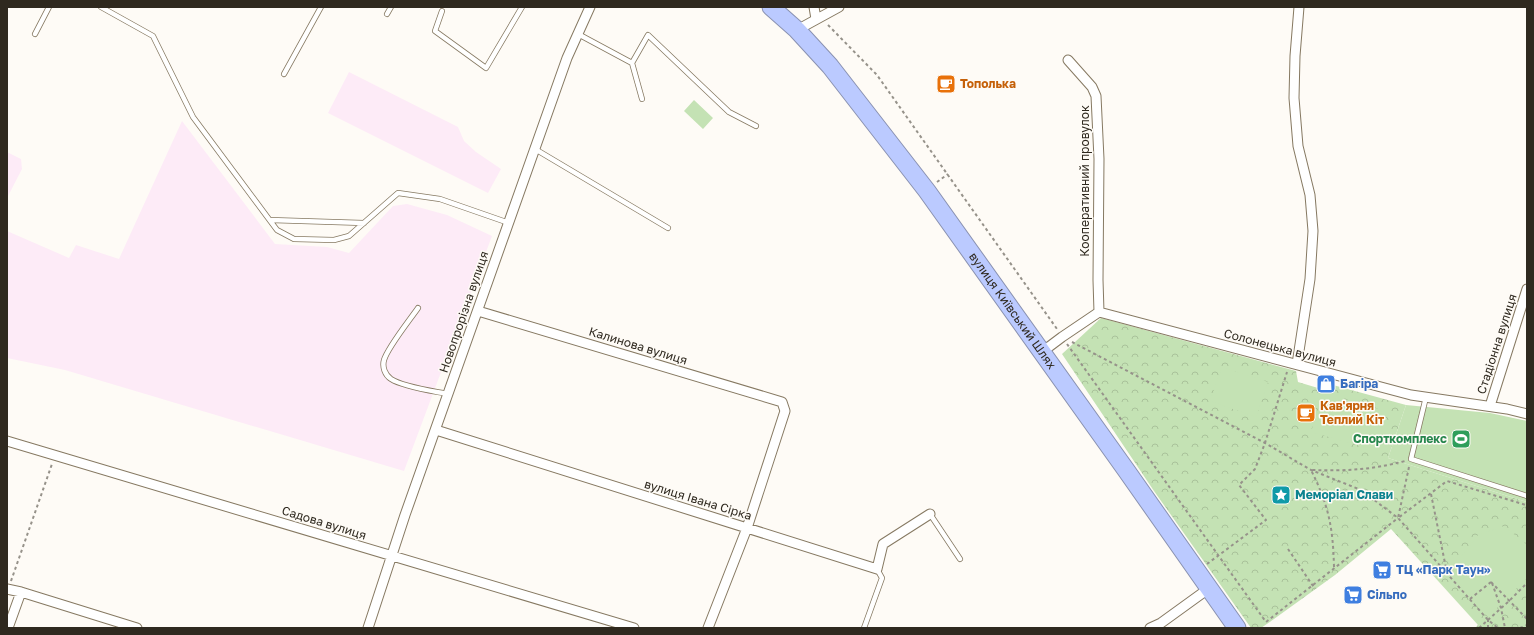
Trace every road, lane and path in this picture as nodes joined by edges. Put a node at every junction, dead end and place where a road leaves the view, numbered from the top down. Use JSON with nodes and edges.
{"nodes":[{"id":1,"x":49,"y":7,"type":"edge"},
{"id":2,"x":101,"y":7,"type":"edge"},
{"id":3,"x":321,"y":7,"type":"edge"},
{"id":4,"x":391,"y":7,"type":"edge"},
{"id":5,"x":522,"y":7,"type":"edge"},
{"id":6,"x":590,"y":7,"type":"edge"},
{"id":7,"x":771,"y":7,"type":"edge"},
{"id":8,"x":814,"y":7,"type":"edge"},
{"id":9,"x":839,"y":7,"type":"edge"},
{"id":10,"x":1299,"y":7,"type":"edge"},
{"id":11,"x":442,"y":11,"type":"dead end"},
{"id":12,"x":387,"y":14,"type":"dead end"},
{"id":13,"x":819,"y":17,"type":"junction"},
{"id":14,"x":797,"y":30,"type":"junction"},
{"id":15,"x":35,"y":34,"type":"dead end"},
{"id":16,"x":578,"y":34,"type":"junction"},
{"id":17,"x":1068,"y":60,"type":"dead end"},
{"id":18,"x":632,"y":63,"type":"junction"},
{"id":19,"x":284,"y":74,"type":"dead end"},
{"id":20,"x":642,"y":99,"type":"dead end"},
{"id":21,"x":756,"y":126,"type":"dead end"},
{"id":22,"x":535,"y":149,"type":"junction"},
{"id":23,"x":270,"y":220,"type":"junction"},
{"id":24,"x":364,"y":223,"type":"junction"},
{"id":25,"x":509,"y":223,"type":"junction"},
{"id":26,"x":668,"y":228,"type":"dead end"},
{"id":27,"x":1527,"y":289,"type":"edge"},
{"id":28,"x":418,"y":308,"type":"dead end"},
{"id":29,"x":478,"y":311,"type":"junction"},
{"id":30,"x":1099,"y":312,"type":"junction"},
{"id":31,"x":1062,"y":337,"type":"junction"},
{"id":32,"x":1038,"y":349,"type":"junction"},
{"id":33,"x":1294,"y":364,"type":"junction"},
{"id":34,"x":448,"y":394,"type":"junction"},
{"id":35,"x":1426,"y":397,"type":"junction"},
{"id":36,"x":1490,"y":406,"type":"junction"},
{"id":37,"x":1527,"y":414,"type":"edge"},
{"id":38,"x":436,"y":430,"type":"junction"},
{"id":39,"x":7,"y":441,"type":"edge"},
{"id":40,"x":1265,"y":444,"type":"junction"},
{"id":41,"x":55,"y":456,"type":"junction"},
{"id":42,"x":1411,"y":459,"type":"junction"},
{"id":43,"x":1312,"y":470,"type":"junction"},
{"id":44,"x":1431,"y":494,"type":"junction"},
{"id":45,"x":1527,"y":496,"type":"edge"},
{"id":46,"x":1527,"y":510,"type":"edge"},
{"id":47,"x":930,"y":514,"type":"joint"},
{"id":48,"x":1398,"y":518,"type":"junction"},
{"id":49,"x":747,"y":528,"type":"junction"},
{"id":50,"x":1288,"y":549,"type":"dead end"},
{"id":51,"x":1219,"y":555,"type":"junction"},
{"id":52,"x":392,"y":556,"type":"junction"},
{"id":53,"x":960,"y":559,"type":"dead end"},
{"id":54,"x":1334,"y":568,"type":"junction"},
{"id":55,"x":877,"y":569,"type":"junction"},
{"id":56,"x":1197,"y":572,"type":"junction"},
{"id":57,"x":1448,"y":574,"type":"junction"},
{"id":58,"x":1491,"y":582,"type":"junction"},
{"id":59,"x":1527,"y":583,"type":"edge"},
{"id":60,"x":1312,"y":585,"type":"junction"},
{"id":61,"x":1208,"y":588,"type":"junction"},
{"id":62,"x":8,"y":589,"type":"edge"},
{"id":63,"x":1315,"y":589,"type":"dead end"},
{"id":64,"x":21,"y":592,"type":"junction"},
{"id":65,"x":1470,"y":599,"type":"junction"},
{"id":66,"x":1509,"y":601,"type":"junction"},
{"id":67,"x":1501,"y":608,"type":"junction"},
{"id":68,"x":1527,"y":619,"type":"edge"},
{"id":69,"x":1488,"y":620,"type":"junction"},
{"id":70,"x":1527,"y":625,"type":"edge"},
{"id":71,"x":8,"y":628,"type":"edge"},
{"id":72,"x":137,"y":628,"type":"edge"},
{"id":73,"x":368,"y":628,"type":"edge"},
{"id":74,"x":634,"y":628,"type":"edge"},
{"id":75,"x":708,"y":628,"type":"edge"},
{"id":76,"x":864,"y":628,"type":"edge"},
{"id":77,"x":1150,"y":628,"type":"edge"},
{"id":78,"x":1237,"y":628,"type":"edge"},
{"id":79,"x":1478,"y":628,"type":"edge"},
{"id":80,"x":1488,"y":628,"type":"edge"},
{"id":81,"x":1498,"y":628,"type":"edge"},
{"id":82,"x":1505,"y":628,"type":"edge"},
{"id":83,"x":1520,"y":628,"type":"edge"}],
"edges":[{"from":1,"to":15,"type":"lane"},
{"from":2,"to":23,"type":"lane"},
{"from":3,"to":19,"type":"lane"},
{"from":4,"to":12,"type":"lane"},
{"from":5,"to":11,"type":"lane"},
{"from":6,"to":16,"type":"street","name":"Новопрорізна вулиця"},
{"from":7,"to":14,"type":"highway","name":"вулиця Київський Шлях"},
{"from":8,"to":13,"type":"street"},
{"from":9,"to":13,"type":"street"},
{"from":10,"to":33,"type":"street"},
{"from":13,"to":14,"type":"street"},
{"from":13,"to":31,"type":"path"},
{"from":14,"to":32,"type":"highway","name":"вулиця Київський Шлях"},
{"from":16,"to":18,"type":"lane"},
{"from":16,"to":22,"type":"street","name":"Новопрорізна вулиця"},
{"from":17,"to":30,"type":"street","name":"Кооперативний провулок"},
{"from":18,"to":20,"type":"lane"},
{"from":18,"to":21,"type":"lane"},
{"from":22,"to":25,"type":"street","name":"Новопрорізна вулиця"},
{"from":22,"to":26,"type":"lane"},
{"from":23,"to":24,"type":"lane"},
{"from":23,"to":24,"type":"lane"},
{"from":24,"to":25,"type":"lane"},
{"from":25,"to":29,"type":"street","name":"Новопрорізна вулиця"},
{"from":27,"to":36,"type":"street","name":"Стадіонна вулиця"},
{"from":28,"to":34,"type":"lane"},
{"from":29,"to":34,"type":"street","name":"Новопрорізна вулиця"},
{"from":29,"to":49,"type":"street","name":"Калинова вулиця"},
{"from":30,"to":31,"type":"street"},
{"from":30,"to":33,"type":"street","name":"Солонецька вулиця"},
{"from":31,"to":32,"type":"street"},
{"from":31,"to":40,"type":"path"},
{"from":31,"to":51,"type":"path"},
{"from":32,"to":56,"type":"highway","name":"вулиця Київський Шлях"},
{"from":33,"to":35,"type":"street","name":"Солонецька вулиця"},
{"from":33,"to":40,"type":"path"},
{"from":34,"to":38,"type":"street","name":"Новопрорізна вулиця"},
{"from":35,"to":36,"type":"street","name":"Солонецька вулиця"},
{"from":35,"to":42,"type":"lane"},
{"from":36,"to":37,"type":"street","name":"Солонецька вулиця"},
{"from":38,"to":49,"type":"street","name":"вулиця Івана Сірка"},
{"from":38,"to":52,"type":"street","name":"Новопрорізна вулиця"},
{"from":39,"to":41,"type":"street","name":"Садова вулиця"},
{"from":40,"to":43,"type":"path"},
{"from":40,"to":51,"type":"path"},
{"from":41,"to":52,"type":"street","name":"Садова вулиця"},
{"from":41,"to":62,"type":"path"},
{"from":42,"to":43,"type":"path"},
{"from":42,"to":45,"type":"lane"},
{"from":42,"to":48,"type":"path"},
{"from":43,"to":48,"type":"path"},
{"from":43,"to":54,"type":"path"},
{"from":44,"to":46,"type":"path"},
{"from":44,"to":48,"type":"path"},
{"from":44,"to":57,"type":"path"},
{"from":47,"to":53,"type":"lane"},
{"from":47,"to":55,"type":"street"},
{"from":48,"to":54,"type":"path"},
{"from":48,"to":57,"type":"path"},
{"from":49,"to":55,"type":"street","name":"вулиця Івана Сірка"},
{"from":49,"to":75,"type":"street"},
{"from":50,"to":60,"type":"path"},
{"from":51,"to":56,"type":"path"},
{"from":51,"to":60,"type":"path"},
{"from":52,"to":73,"type":"street","name":"Новопрорізна вулиця"},
{"from":52,"to":74,"type":"street","name":"Садова вулиця"},
{"from":54,"to":60,"type":"path"},
{"from":55,"to":76,"type":"lane"},
{"from":56,"to":61,"type":"highway","name":"вулиця Київський Шлях"},
{"from":57,"to":65,"type":"path"},
{"from":58,"to":65,"type":"path"},
{"from":58,"to":66,"type":"path"},
{"from":58,"to":67,"type":"path"},
{"from":59,"to":66,"type":"path"},
{"from":60,"to":63,"type":"path"},
{"from":61,"to":77,"type":"street"},
{"from":61,"to":78,"type":"highway","name":"вулиця Київський Шлях"},
{"from":62,"to":64,"type":"street"},
{"from":64,"to":71,"type":"street"},
{"from":64,"to":72,"type":"street"},
{"from":65,"to":69,"type":"path"},
{"from":66,"to":67,"type":"path"},
{"from":66,"to":68,"type":"path"},
{"from":67,"to":69,"type":"path"},
{"from":67,"to":82,"type":"path"},
{"from":69,"to":79,"type":"path"},
{"from":69,"to":80,"type":"path"},
{"from":69,"to":81,"type":"path"},
{"from":70,"to":83,"type":"path"}]}
